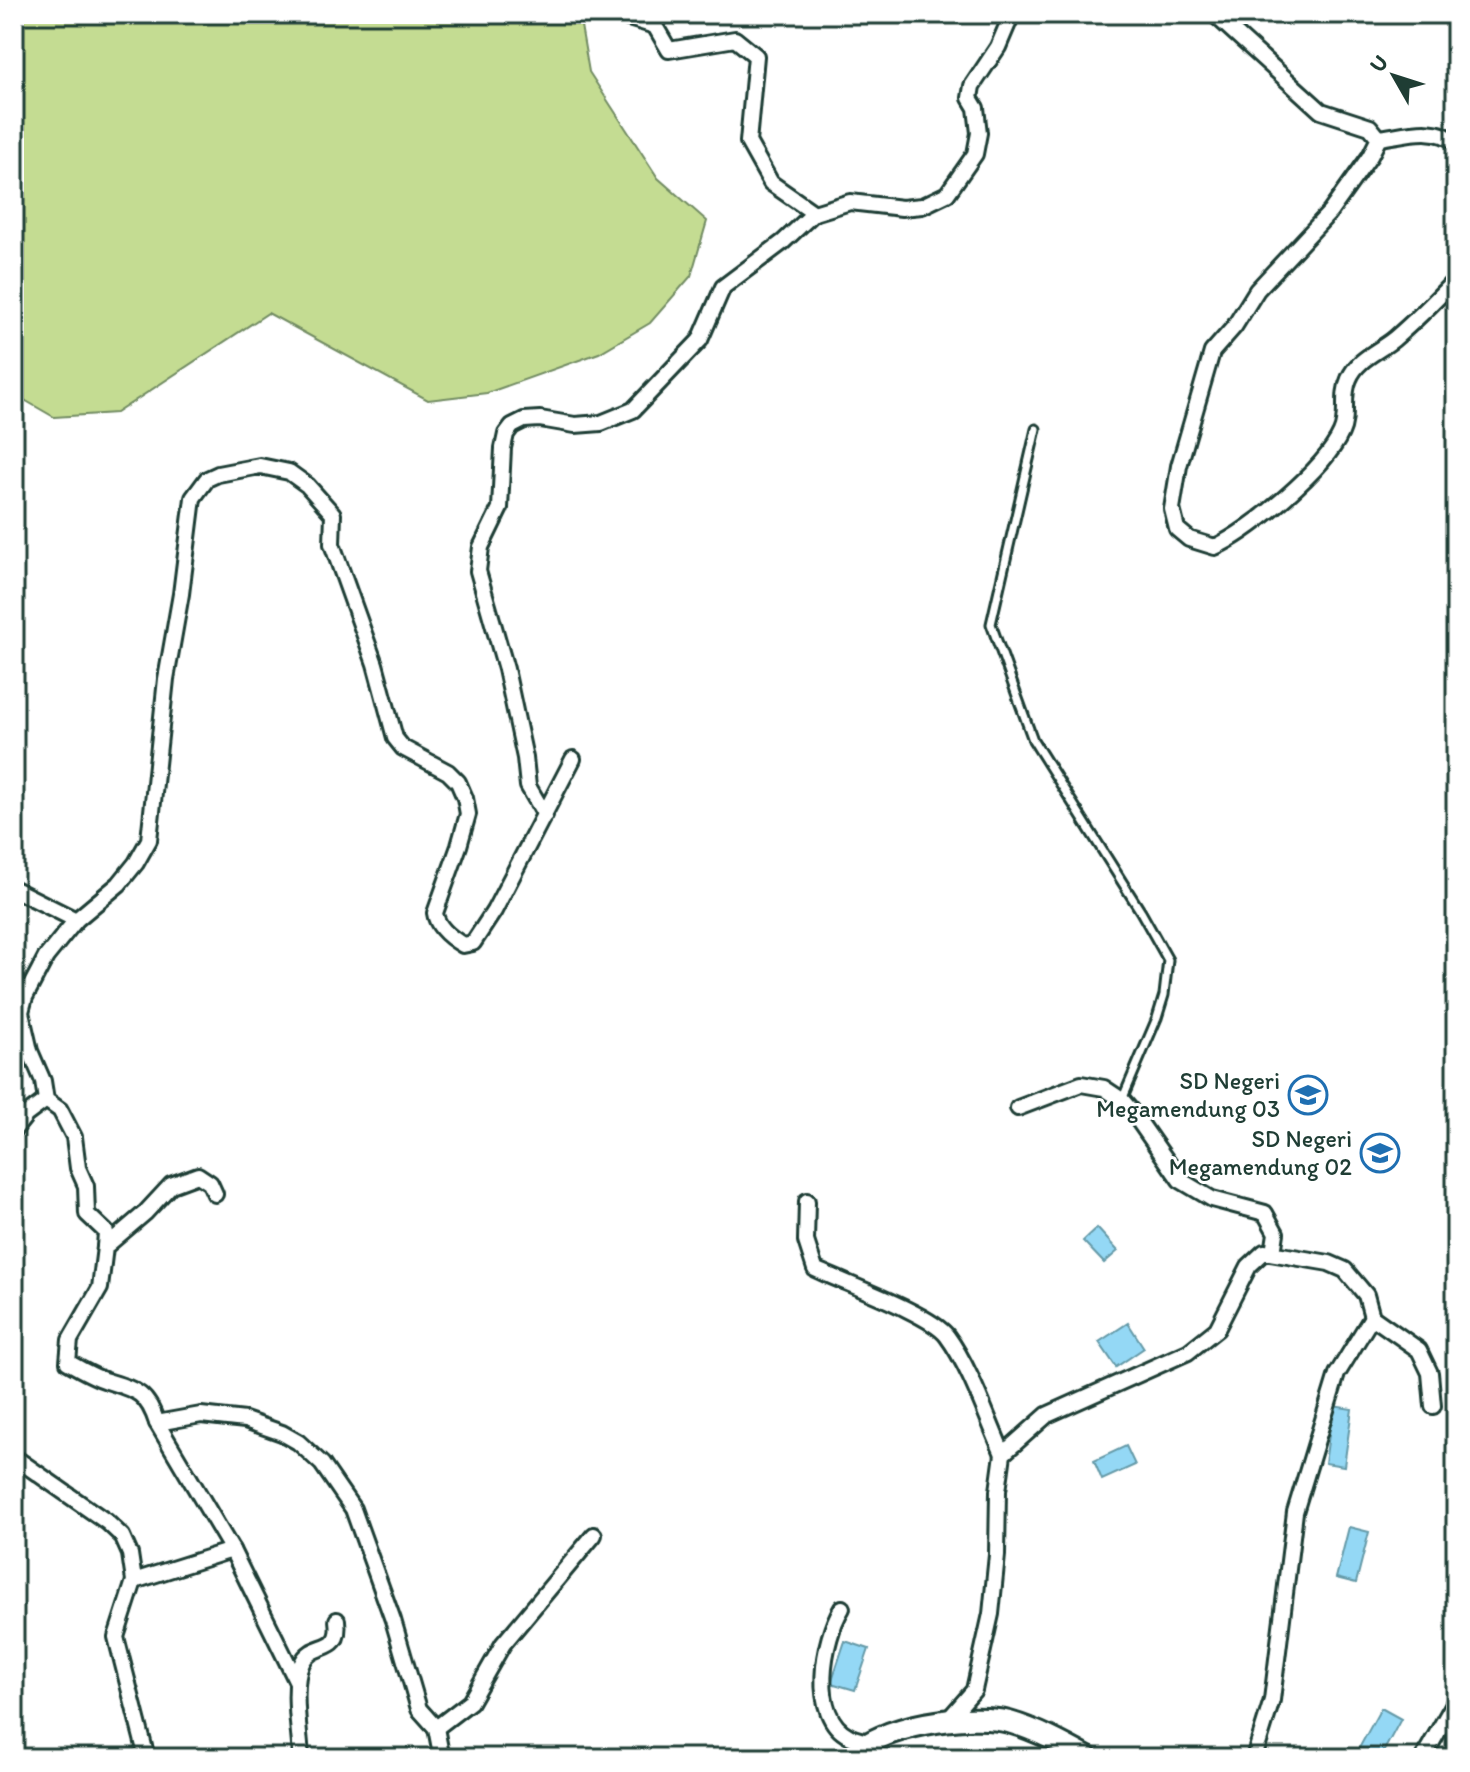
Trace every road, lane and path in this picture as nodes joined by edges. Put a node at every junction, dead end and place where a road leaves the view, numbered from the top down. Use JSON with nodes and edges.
{"nodes":[{"id":1,"x":615,"y":14,"type":"edge"},
{"id":2,"x":1012,"y":14,"type":"edge"},
{"id":3,"x":1214,"y":14,"type":"edge"},
{"id":4,"x":1379,"y":138,"type":"junction"},
{"id":5,"x":1456,"y":143,"type":"edge"},
{"id":6,"x":814,"y":213,"type":"junction"},
{"id":7,"x":1456,"y":279,"type":"edge"},
{"id":8,"x":1036,"y":429,"type":"dead end"},
{"id":9,"x":573,"y":759,"type":"dead end"},
{"id":10,"x":545,"y":815,"type":"junction"},
{"id":11,"x":14,"y":889,"type":"edge"},
{"id":12,"x":76,"y":920,"type":"junction"},
{"id":13,"x":46,"y":1100,"type":"junction"},
{"id":14,"x":1122,"y":1100,"type":"junction"},
{"id":15,"x":1018,"y":1108,"type":"dead end"},
{"id":16,"x":14,"y":1130,"type":"edge"},
{"id":17,"x":215,"y":1194,"type":"dead end"},
{"id":18,"x":807,"y":1201,"type":"dead end"},
{"id":19,"x":105,"y":1247,"type":"junction"},
{"id":20,"x":1273,"y":1253,"type":"junction"},
{"id":21,"x":1372,"y":1317,"type":"junction"},
{"id":22,"x":1433,"y":1406,"type":"dead end"},
{"id":23,"x":157,"y":1423,"type":"junction"},
{"id":24,"x":1003,"y":1454,"type":"junction"},
{"id":25,"x":14,"y":1457,"type":"edge"},
{"id":26,"x":594,"y":1535,"type":"dead end"},
{"id":27,"x":232,"y":1550,"type":"junction"},
{"id":28,"x":134,"y":1581,"type":"junction"},
{"id":29,"x":842,"y":1608,"type":"dead end"},
{"id":30,"x":337,"y":1620,"type":"dead end"},
{"id":31,"x":297,"y":1682,"type":"junction"},
{"id":32,"x":1456,"y":1700,"type":"edge"},
{"id":33,"x":946,"y":1722,"type":"junction"},
{"id":34,"x":436,"y":1728,"type":"junction"},
{"id":35,"x":867,"y":1742,"type":"junction"},
{"id":36,"x":443,"y":1757,"type":"edge"},
{"id":37,"x":147,"y":1758,"type":"edge"},
{"id":38,"x":301,"y":1758,"type":"edge"},
{"id":39,"x":852,"y":1758,"type":"edge"},
{"id":40,"x":1088,"y":1758,"type":"edge"},
{"id":41,"x":1254,"y":1758,"type":"edge"},
{"id":42,"x":1423,"y":1758,"type":"edge"}],
"edges":[{"from":1,"to":6,"type":"street"},
{"from":2,"to":6,"type":"street"},
{"from":3,"to":4,"type":"street"},
{"from":4,"to":5,"type":"street"},
{"from":4,"to":7,"type":"street"},
{"from":6,"to":10,"type":"street"},
{"from":8,"to":14,"type":"lane"},
{"from":9,"to":10,"type":"street"},
{"from":10,"to":12,"type":"street"},
{"from":11,"to":12,"type":"street"},
{"from":12,"to":13,"type":"street"},
{"from":13,"to":16,"type":"street"},
{"from":13,"to":19,"type":"street"},
{"from":14,"to":15,"type":"street"},
{"from":14,"to":20,"type":"street"},
{"from":17,"to":19,"type":"street"},
{"from":18,"to":24,"type":"street"},
{"from":19,"to":23,"type":"street"},
{"from":20,"to":21,"type":"street"},
{"from":20,"to":24,"type":"street"},
{"from":21,"to":22,"type":"street"},
{"from":21,"to":41,"type":"street"},
{"from":23,"to":27,"type":"street"},
{"from":23,"to":34,"type":"street"},
{"from":24,"to":33,"type":"street"},
{"from":25,"to":28,"type":"street"},
{"from":26,"to":34,"type":"street"},
{"from":27,"to":28,"type":"street"},
{"from":27,"to":31,"type":"street"},
{"from":28,"to":37,"type":"street"},
{"from":29,"to":35,"type":"street"},
{"from":30,"to":31,"type":"street"},
{"from":31,"to":38,"type":"street"},
{"from":32,"to":42,"type":"street"},
{"from":33,"to":35,"type":"street"},
{"from":33,"to":40,"type":"street"},
{"from":34,"to":36,"type":"street"},
{"from":35,"to":39,"type":"street"}]}
